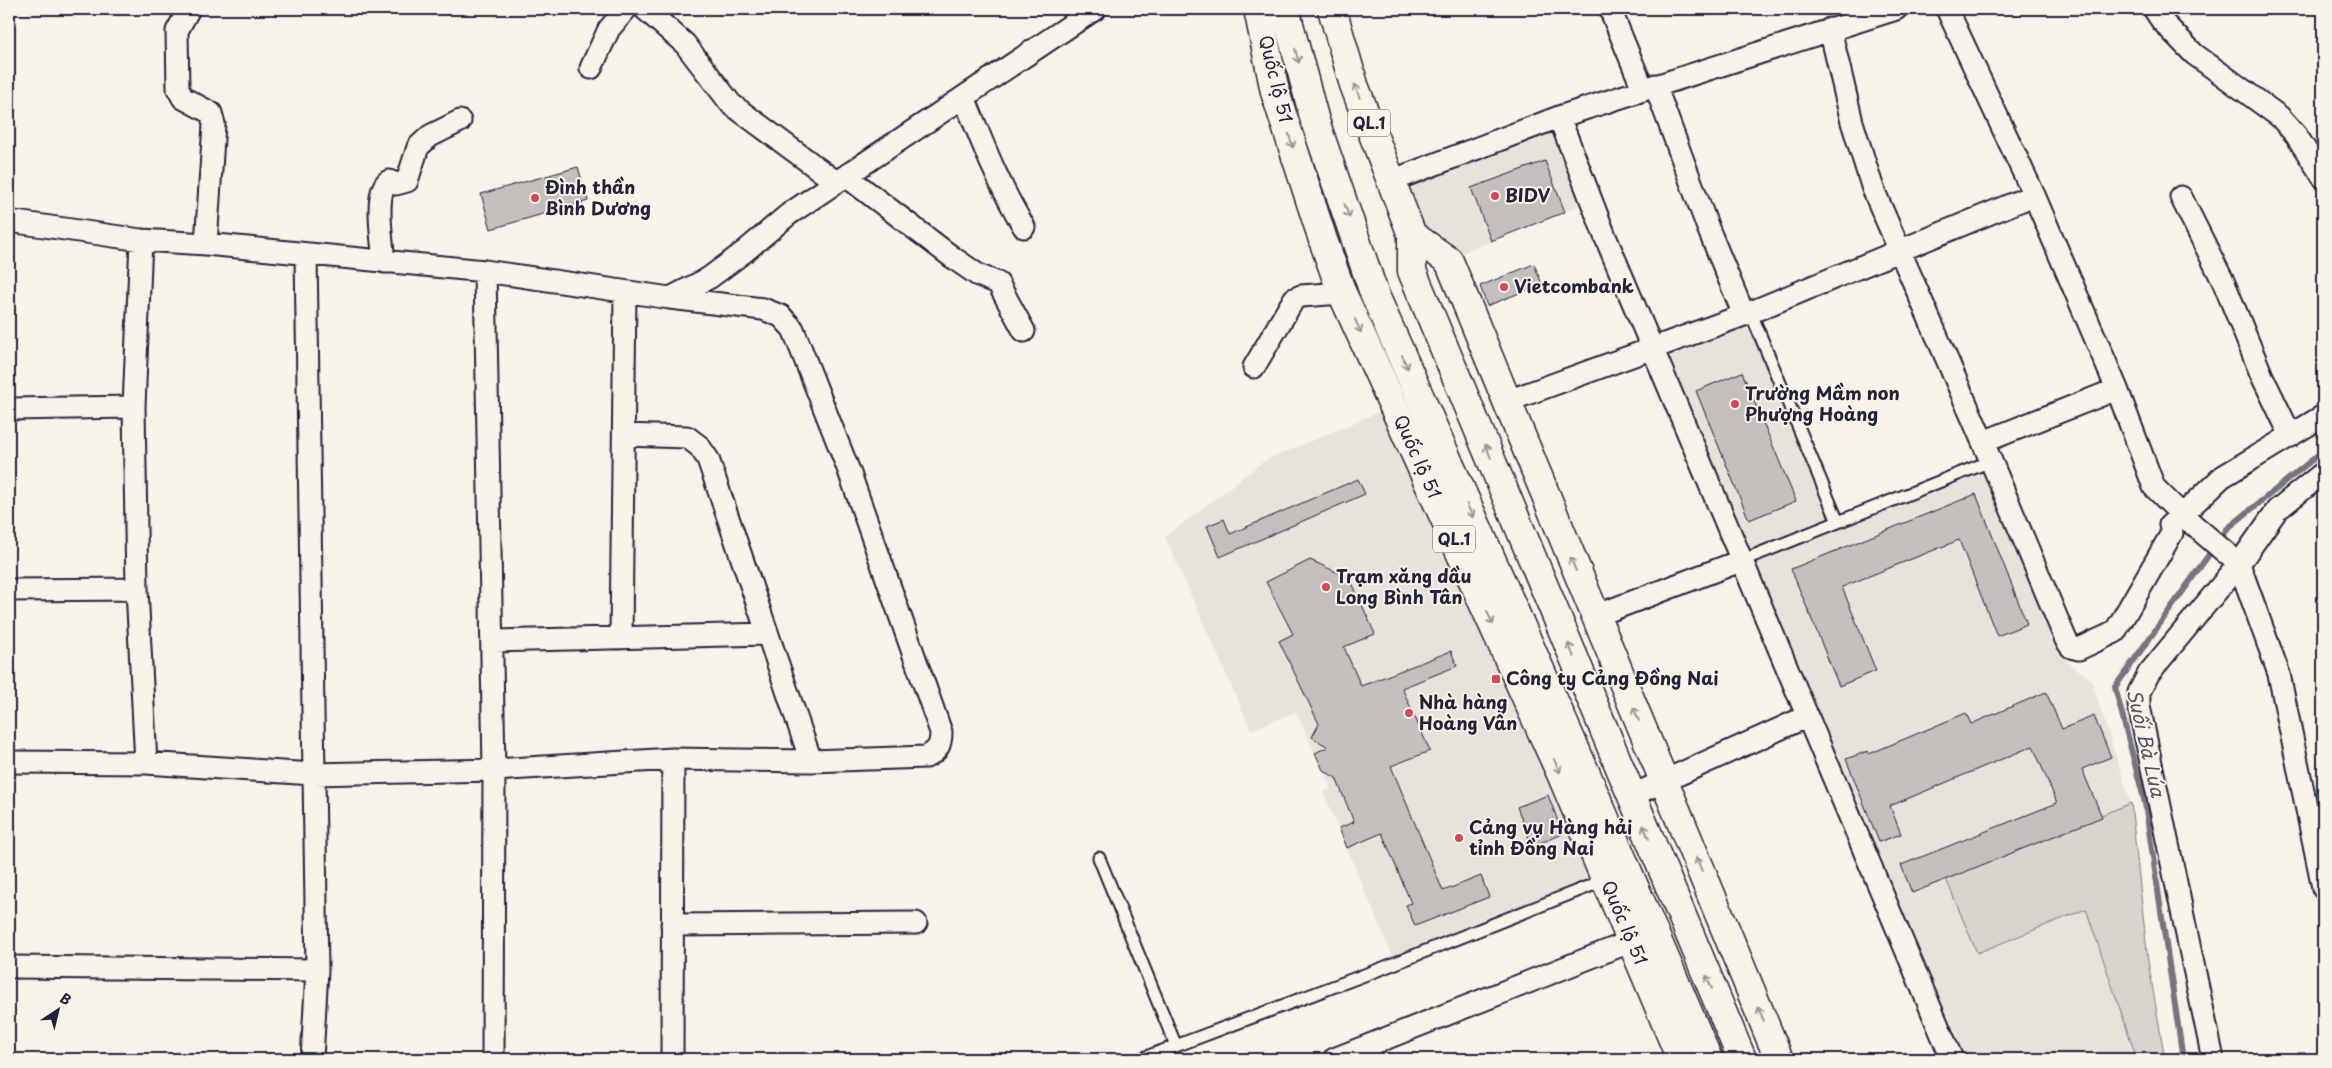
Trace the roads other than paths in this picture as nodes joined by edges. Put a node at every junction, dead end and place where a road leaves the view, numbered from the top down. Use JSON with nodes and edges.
{"nodes":[{"id":1,"x":189,"y":9,"type":"edge"},
{"id":2,"x":626,"y":9,"type":"edge"},
{"id":3,"x":645,"y":9,"type":"edge"},
{"id":4,"x":1095,"y":9,"type":"edge"},
{"id":5,"x":1258,"y":9,"type":"edge"},
{"id":6,"x":1285,"y":9,"type":"edge"},
{"id":7,"x":1332,"y":9,"type":"edge"},
{"id":8,"x":1610,"y":9,"type":"edge"},
{"id":9,"x":1896,"y":9,"type":"edge"},
{"id":10,"x":1947,"y":9,"type":"edge"},
{"id":11,"x":2154,"y":9,"type":"edge"},
{"id":12,"x":1834,"y":21,"type":"edge"},
{"id":13,"x":591,"y":68,"type":"dead end"},
{"id":14,"x":1649,"y":87,"type":"junction"},
{"id":15,"x":964,"y":97,"type":"junction"},
{"id":16,"x":1559,"y":117,"type":"junction"},
{"id":17,"x":460,"y":121,"type":"dead end"},
{"id":18,"x":2323,"y":177,"type":"edge"},
{"id":19,"x":841,"y":179,"type":"junction"},
{"id":20,"x":1391,"y":181,"type":"junction"},
{"id":21,"x":2034,"y":195,"type":"junction"},
{"id":22,"x":2181,"y":197,"type":"dead end"},
{"id":23,"x":9,"y":221,"type":"edge"},
{"id":24,"x":1024,"y":227,"type":"dead end"},
{"id":25,"x":1412,"y":235,"type":"junction"},
{"id":26,"x":141,"y":240,"type":"junction"},
{"id":27,"x":206,"y":244,"type":"junction"},
{"id":28,"x":1900,"y":252,"type":"junction"},
{"id":29,"x":306,"y":255,"type":"junction"},
{"id":30,"x":384,"y":262,"type":"junction"},
{"id":31,"x":485,"y":271,"type":"junction"},
{"id":32,"x":625,"y":292,"type":"junction"},
{"id":33,"x":1342,"y":293,"type":"junction"},
{"id":34,"x":670,"y":298,"type":"junction"},
{"id":35,"x":1747,"y":313,"type":"junction"},
{"id":36,"x":1024,"y":331,"type":"dead end"},
{"id":37,"x":1654,"y":348,"type":"junction"},
{"id":38,"x":1254,"y":367,"type":"dead end"},
{"id":39,"x":2117,"y":389,"type":"junction"},
{"id":40,"x":1505,"y":402,"type":"junction"},
{"id":41,"x":134,"y":407,"type":"junction"},
{"id":42,"x":9,"y":409,"type":"edge"},
{"id":43,"x":2323,"y":416,"type":"edge"},
{"id":44,"x":624,"y":435,"type":"junction"},
{"id":45,"x":2291,"y":436,"type":"junction"},
{"id":46,"x":1987,"y":451,"type":"junction"},
{"id":47,"x":2323,"y":474,"type":"edge"},
{"id":48,"x":2182,"y":515,"type":"junction"},
{"id":49,"x":1838,"y":522,"type":"junction"},
{"id":50,"x":1743,"y":560,"type":"junction"},
{"id":51,"x":2239,"y":564,"type":"junction"},
{"id":52,"x":137,"y":589,"type":"junction"},
{"id":53,"x":9,"y":590,"type":"edge"},
{"id":54,"x":1596,"y":616,"type":"junction"},
{"id":55,"x":768,"y":634,"type":"junction"},
{"id":56,"x":621,"y":638,"type":"junction"},
{"id":57,"x":492,"y":641,"type":"junction"},
{"id":58,"x":1808,"y":716,"type":"junction"},
{"id":59,"x":673,"y":759,"type":"junction"},
{"id":60,"x":811,"y":761,"type":"junction"},
{"id":61,"x":9,"y":762,"type":"edge"},
{"id":62,"x":146,"y":763,"type":"junction"},
{"id":63,"x":494,"y":770,"type":"junction"},
{"id":64,"x":313,"y":774,"type":"junction"},
{"id":65,"x":1664,"y":780,"type":"junction"},
{"id":66,"x":1631,"y":796,"type":"junction"},
{"id":67,"x":1099,"y":858,"type":"dead end"},
{"id":68,"x":1617,"y":874,"type":"junction"},
{"id":69,"x":2323,"y":888,"type":"edge"},
{"id":70,"x":916,"y":923,"type":"dead end"},
{"id":71,"x":672,"y":925,"type":"junction"},
{"id":72,"x":1632,"y":941,"type":"junction"},
{"id":73,"x":9,"y":967,"type":"edge"},
{"id":74,"x":317,"y":970,"type":"junction"},
{"id":75,"x":1176,"y":1046,"type":"junction"},
{"id":76,"x":312,"y":1059,"type":"edge"},
{"id":77,"x":493,"y":1059,"type":"edge"},
{"id":78,"x":672,"y":1059,"type":"edge"},
{"id":79,"x":1141,"y":1059,"type":"edge"},
{"id":80,"x":1334,"y":1059,"type":"edge"},
{"id":81,"x":1681,"y":1059,"type":"edge"},
{"id":82,"x":1708,"y":1059,"type":"edge"},
{"id":83,"x":1742,"y":1059,"type":"edge"},
{"id":84,"x":1779,"y":1059,"type":"edge"},
{"id":85,"x":1952,"y":1059,"type":"edge"},
{"id":86,"x":2212,"y":1059,"type":"edge"}],
"edges":[{"from":1,"to":27,"type":"street"},
{"from":2,"to":13,"type":"street"},
{"from":3,"to":19,"type":"street"},
{"from":4,"to":15,"type":"street"},
{"from":5,"to":33,"type":"main road","name":"Quốc lộ 51","number":"QL.1","one_way":true},
{"from":6,"to":68,"type":"main road","name":"Quốc lộ 51","number":"QL.1","one_way":true},
{"from":20,"to":7,"type":"main road","number":"QL.1","one_way":true},
{"from":8,"to":14,"type":"street"},
{"from":9,"to":12,"type":"street"},
{"from":10,"to":21,"type":"street"},
{"from":11,"to":18,"type":"street"},
{"from":12,"to":14,"type":"street"},
{"from":12,"to":28,"type":"street"},
{"from":14,"to":16,"type":"street"},
{"from":14,"to":35,"type":"street"},
{"from":15,"to":19,"type":"street"},
{"from":15,"to":24,"type":"street"},
{"from":16,"to":20,"type":"street"},
{"from":16,"to":37,"type":"street"},
{"from":17,"to":30,"type":"street"},
{"from":19,"to":34,"type":"street"},
{"from":19,"to":36,"type":"street"},
{"from":20,"to":25,"type":"main road","number":"QL.1"},
{"from":21,"to":28,"type":"street"},
{"from":21,"to":39,"type":"street"},
{"from":22,"to":45,"type":"street"},
{"from":23,"to":26,"type":"street"},
{"from":25,"to":40,"type":"main road"},
{"from":66,"to":25,"type":"main road","number":"QL.1","one_way":true},
{"from":26,"to":27,"type":"street"},
{"from":26,"to":41,"type":"street"},
{"from":27,"to":29,"type":"street"},
{"from":28,"to":35,"type":"street"},
{"from":28,"to":46,"type":"street"},
{"from":29,"to":30,"type":"street"},
{"from":29,"to":64,"type":"street"},
{"from":30,"to":31,"type":"street"},
{"from":31,"to":32,"type":"street"},
{"from":31,"to":57,"type":"street"},
{"from":32,"to":34,"type":"street"},
{"from":32,"to":44,"type":"street"},
{"from":33,"to":38,"type":"street"},
{"from":33,"to":68,"type":"main road","name":"Quốc lộ 51","number":"QL.1","one_way":true},
{"from":34,"to":60,"type":"street"},
{"from":35,"to":37,"type":"street"},
{"from":35,"to":49,"type":"lane"},
{"from":37,"to":40,"type":"street"},
{"from":37,"to":50,"type":"street"},
{"from":39,"to":46,"type":"street"},
{"from":39,"to":48,"type":"street"},
{"from":54,"to":40,"type":"main road","one_way":true},
{"from":41,"to":42,"type":"street"},
{"from":41,"to":52,"type":"street"},
{"from":43,"to":45,"type":"street"},
{"from":44,"to":55,"type":"street"},
{"from":44,"to":56,"type":"street"},
{"from":45,"to":48,"type":"street"},
{"from":46,"to":48,"type":"street"},
{"from":46,"to":49,"type":"lane"},
{"from":47,"to":51,"type":"street"},
{"from":48,"to":51,"type":"street"},
{"from":49,"to":50,"type":"lane"},
{"from":50,"to":54,"type":"street"},
{"from":50,"to":58,"type":"street"},
{"from":51,"to":69,"type":"street"},
{"from":51,"to":86,"type":"street"},
{"from":52,"to":53,"type":"street"},
{"from":52,"to":62,"type":"street"},
{"from":65,"to":54,"type":"main road","one_way":true},
{"from":55,"to":56,"type":"street"},
{"from":55,"to":60,"type":"street"},
{"from":56,"to":57,"type":"street"},
{"from":57,"to":63,"type":"street"},
{"from":58,"to":65,"type":"street"},
{"from":58,"to":85,"type":"street"},
{"from":59,"to":60,"type":"street"},
{"from":59,"to":63,"type":"street"},
{"from":59,"to":71,"type":"street"},
{"from":61,"to":62,"type":"street"},
{"from":62,"to":64,"type":"street"},
{"from":63,"to":64,"type":"street"},
{"from":63,"to":77,"type":"street"},
{"from":64,"to":74,"type":"street"},
{"from":65,"to":66,"type":"street"},
{"from":84,"to":65,"type":"main road","one_way":true},
{"from":83,"to":66,"type":"main road","number":"QL.1","one_way":true},
{"from":67,"to":75,"type":"lane"},
{"from":68,"to":72,"type":"main road","name":"Quốc lộ 51","number":"QL.1"},
{"from":68,"to":75,"type":"lane"},
{"from":68,"to":82,"type":"main road","name":"Quốc lộ 51","number":"QL.1"},
{"from":70,"to":71,"type":"street"},
{"from":71,"to":78,"type":"street"},
{"from":72,"to":80,"type":"street"},
{"from":72,"to":81,"type":"main road","name":"Quốc lộ 51","number":"QL.1"},
{"from":73,"to":74,"type":"street"},
{"from":74,"to":76,"type":"street"},
{"from":75,"to":79,"type":"lane"}]}
